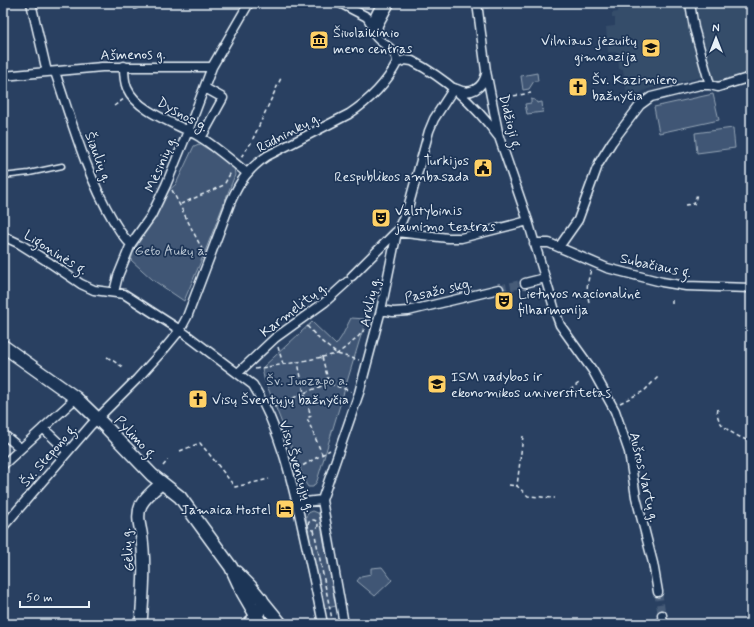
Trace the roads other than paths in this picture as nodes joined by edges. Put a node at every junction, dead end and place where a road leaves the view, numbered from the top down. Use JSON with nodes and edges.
{"nodes":[{"id":1,"x":31,"y":3,"type":"edge"},
{"id":2,"x":249,"y":3,"type":"edge"},
{"id":3,"x":340,"y":3,"type":"edge"},
{"id":4,"x":382,"y":3,"type":"edge"},
{"id":5,"x":390,"y":3,"type":"edge"},
{"id":6,"x":477,"y":3,"type":"edge"},
{"id":7,"x":690,"y":3,"type":"edge"},
{"id":8,"x":373,"y":26,"type":"junction"},
{"id":9,"x":380,"y":41,"type":"junction"},
{"id":10,"x":397,"y":63,"type":"junction"},
{"id":11,"x":124,"y":66,"type":"junction"},
{"id":12,"x":212,"y":67,"type":"junction"},
{"id":13,"x":486,"y":71,"type":"junction"},
{"id":14,"x":51,"y":72,"type":"junction"},
{"id":15,"x":3,"y":76,"type":"edge"},
{"id":16,"x":751,"y":77,"type":"edge"},
{"id":17,"x":710,"y":84,"type":"junction"},
{"id":18,"x":205,"y":88,"type":"junction"},
{"id":19,"x":454,"y":88,"type":"junction"},
{"id":20,"x":188,"y":131,"type":"junction"},
{"id":21,"x":499,"y":137,"type":"junction"},
{"id":22,"x":201,"y":138,"type":"junction"},
{"id":23,"x":62,"y":166,"type":"dead end"},
{"id":24,"x":247,"y":173,"type":"junction"},
{"id":25,"x":3,"y":176,"type":"edge"},
{"id":26,"x":528,"y":221,"type":"junction"},
{"id":27,"x":397,"y":232,"type":"junction"},
{"id":28,"x":3,"y":236,"type":"edge"},
{"id":29,"x":534,"y":243,"type":"junction"},
{"id":30,"x":131,"y":244,"type":"junction"},
{"id":31,"x":559,"y":247,"type":"junction"},
{"id":32,"x":545,"y":278,"type":"junction"},
{"id":33,"x":525,"y":283,"type":"tunnel mouth"},
{"id":34,"x":751,"y":288,"type":"edge"},
{"id":35,"x":500,"y":289,"type":"tunnel mouth"},
{"id":36,"x":114,"y":292,"type":"junction"},
{"id":37,"x":381,"y":310,"type":"junction"},
{"id":38,"x":180,"y":330,"type":"junction"},
{"id":39,"x":3,"y":346,"type":"edge"},
{"id":40,"x":238,"y":373,"type":"junction"},
{"id":41,"x":76,"y":398,"type":"junction"},
{"id":42,"x":97,"y":419,"type":"junction"},
{"id":43,"x":43,"y":428,"type":"junction"},
{"id":44,"x":3,"y":434,"type":"edge"},
{"id":45,"x":20,"y":448,"type":"junction"},
{"id":46,"x":67,"y":451,"type":"junction"},
{"id":47,"x":3,"y":465,"type":"edge"},
{"id":48,"x":162,"y":483,"type":"junction"},
{"id":49,"x":322,"y":500,"type":"junction"},
{"id":50,"x":297,"y":503,"type":"junction"},
{"id":51,"x":3,"y":527,"type":"edge"},
{"id":52,"x":231,"y":567,"type":"junction"},
{"id":53,"x":658,"y":592,"type":"tunnel mouth"},
{"id":54,"x":262,"y":599,"type":"junction"},
{"id":55,"x":662,"y":614,"type":"tunnel mouth"},
{"id":56,"x":255,"y":621,"type":"edge"},
{"id":57,"x":141,"y":624,"type":"edge"},
{"id":58,"x":281,"y":624,"type":"edge"},
{"id":59,"x":323,"y":624,"type":"edge"},
{"id":60,"x":344,"y":624,"type":"edge"},
{"id":61,"x":663,"y":624,"type":"edge"}],
"edges":[{"from":1,"to":14,"type":"street","name":"Šiaulių g."},
{"from":2,"to":12,"type":"street","name":"Mėsinių g."},
{"from":3,"to":8,"type":"street"},
{"from":4,"to":8,"type":"street"},
{"from":5,"to":9,"type":"street"},
{"from":6,"to":13,"type":"street","name":"Didžioji g."},
{"from":7,"to":17,"type":"street"},
{"from":8,"to":9,"type":"street"},
{"from":9,"to":10,"type":"street"},
{"from":10,"to":19,"type":"street"},
{"from":10,"to":24,"type":"street","name":"Rūdninkų g."},
{"from":11,"to":12,"type":"street","name":"Ašmenos g."},
{"from":11,"to":14,"type":"street","name":"Ašmenos g."},
{"from":11,"to":20,"type":"street","name":"Dysnos g."},
{"from":12,"to":18,"type":"street","name":"Mėsinių g."},
{"from":13,"to":19,"type":"street"},
{"from":13,"to":21,"type":"street","name":"Didžioji g."},
{"from":14,"to":15,"type":"street","name":"Ašmenos g."},
{"from":14,"to":30,"type":"street","name":"Šiaulių g."},
{"from":16,"to":17,"type":"street"},
{"from":17,"to":31,"type":"street"},
{"from":18,"to":20,"type":"street","name":"Mėsinių g."},
{"from":18,"to":22,"type":"street"},
{"from":19,"to":21,"type":"street"},
{"from":19,"to":27,"type":"street","name":"Arklių g."},
{"from":20,"to":22,"type":"street","name":"Dysnos g."},
{"from":20,"to":30,"type":"street","name":"Mėsinių g."},
{"from":21,"to":26,"type":"street","name":"Didžioji g."},
{"from":22,"to":24,"type":"street","name":"Dysnos g."},
{"from":23,"to":25,"type":"lane"},
{"from":24,"to":38,"type":"street","name":"Rūdninkų g."},
{"from":26,"to":27,"type":"street"},
{"from":26,"to":29,"type":"street","name":"Didžioji g."},
{"from":27,"to":37,"type":"street","name":"Arklių g."},
{"from":27,"to":40,"type":"street","name":"Karmelitų g."},
{"from":28,"to":36,"type":"street","name":"Ligoninės g."},
{"from":29,"to":31,"type":"street","name":"Subačiaus g."},
{"from":29,"to":32,"type":"street","name":"Aušros Vartų g."},
{"from":30,"to":36,"type":"street","name":"Mėsinių g."},
{"from":31,"to":34,"type":"street","name":"Subačiaus g."},
{"from":32,"to":33,"type":"street"},
{"from":32,"to":53,"type":"street","name":"Aušros Vartų g."},
{"from":35,"to":37,"type":"street","name":"Pasažo skg."},
{"from":36,"to":38,"type":"street","name":"Ligoninės g."},
{"from":37,"to":49,"type":"street","name":"Arklių g."},
{"from":38,"to":40,"type":"street","name":"Visų Šventųjų g."},
{"from":38,"to":42,"type":"street","name":"Rūdninkų g."},
{"from":39,"to":41,"type":"main road","name":"Pylimo g."},
{"from":40,"to":50,"type":"street","name":"Visų Šventųjų g."},
{"from":41,"to":42,"type":"main road","name":"Pylimo g."},
{"from":41,"to":43,"type":"street"},
{"from":42,"to":46,"type":"street","name":"Šv. Stepono g."},
{"from":42,"to":48,"type":"main road","name":"Pylimo g."},
{"from":43,"to":45,"type":"street"},
{"from":43,"to":46,"type":"street"},
{"from":44,"to":45,"type":"street"},
{"from":45,"to":47,"type":"street"},
{"from":46,"to":51,"type":"street","name":"Šv. Stepono g."},
{"from":48,"to":52,"type":"main road","name":"Pylimo g."},
{"from":48,"to":57,"type":"main road","name":"Gėlių g."},
{"from":49,"to":50,"type":"street"},
{"from":49,"to":60,"type":"street","name":"Visų Šventųjų g."},
{"from":50,"to":59,"type":"street","name":"Visų Šventųjų g."},
{"from":52,"to":54,"type":"main road","name":"Pylimo g."},
{"from":52,"to":56,"type":"main road","name":"Pylimo g."},
{"from":54,"to":56,"type":"main road"},
{"from":54,"to":58,"type":"main road","name":"Pylimo g."},
{"from":55,"to":61,"type":"street"}]}
